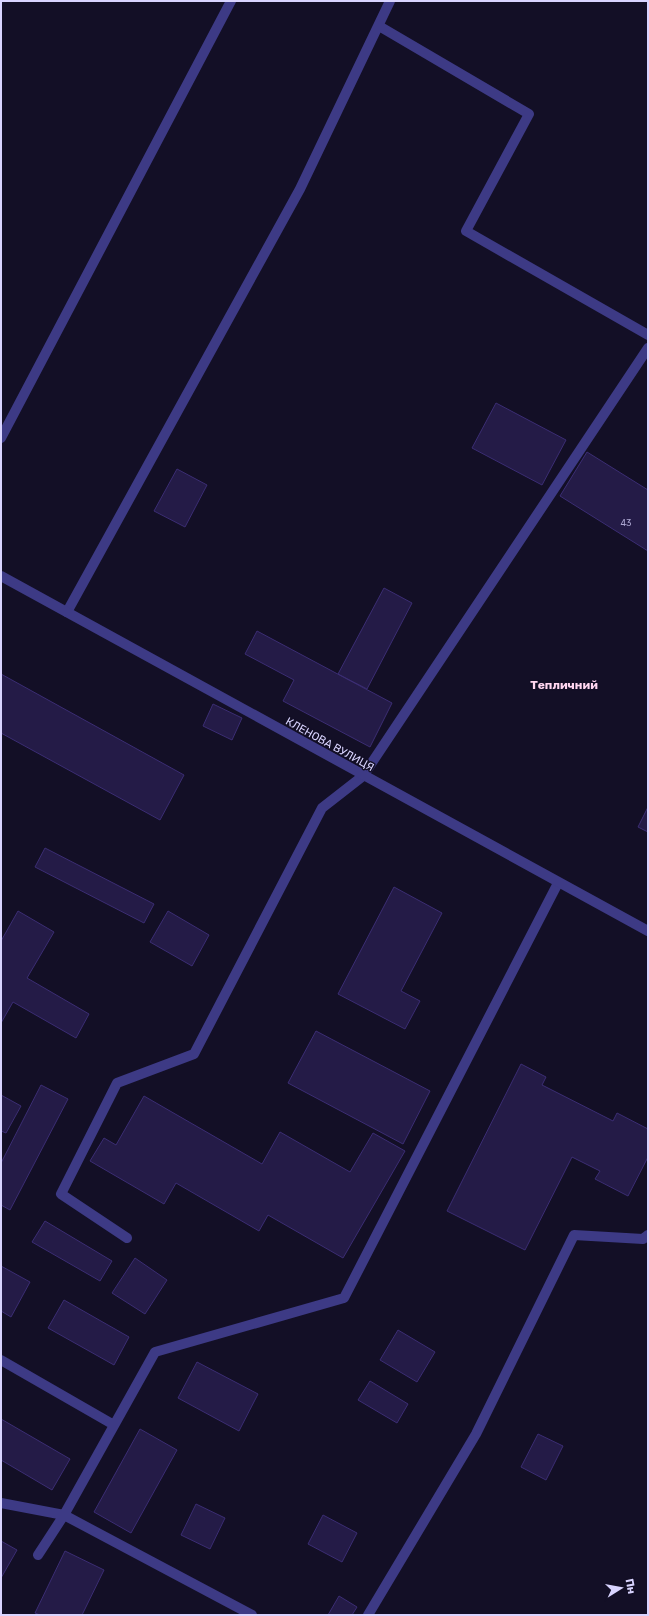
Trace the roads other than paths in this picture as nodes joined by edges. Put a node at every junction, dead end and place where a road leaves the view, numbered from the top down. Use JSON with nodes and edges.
{"nodes":[{"id":1,"x":231,"y":1,"type":"edge"},
{"id":2,"x":390,"y":1,"type":"edge"},
{"id":3,"x":379,"y":26,"type":"junction"},
{"id":4,"x":648,"y":335,"type":"edge"},
{"id":5,"x":648,"y":348,"type":"edge"},
{"id":6,"x":1,"y":438,"type":"edge"},
{"id":7,"x":1,"y":576,"type":"edge"},
{"id":8,"x":67,"y":612,"type":"junction"},
{"id":9,"x":363,"y":776,"type":"junction"},
{"id":10,"x":558,"y":883,"type":"junction"},
{"id":11,"x":648,"y":932,"type":"edge"},
{"id":12,"x":648,"y":1235,"type":"edge"},
{"id":13,"x":127,"y":1238,"type":"dead end"},
{"id":14,"x":1,"y":1360,"type":"edge"},
{"id":15,"x":114,"y":1425,"type":"junction"},
{"id":16,"x":1,"y":1503,"type":"edge"},
{"id":17,"x":64,"y":1515,"type":"junction"},
{"id":18,"x":38,"y":1555,"type":"dead end"},
{"id":19,"x":252,"y":1615,"type":"edge"},
{"id":20,"x":368,"y":1615,"type":"edge"}],
"edges":[{"from":1,"to":6,"type":"street"},
{"from":2,"to":3,"type":"street"},
{"from":3,"to":4,"type":"street"},
{"from":3,"to":8,"type":"street"},
{"from":5,"to":9,"type":"street"},
{"from":7,"to":8,"type":"street","name":"КЛЕНОВА ВУЛИЦЯ"},
{"from":8,"to":9,"type":"street","name":"КЛЕНОВА ВУЛИЦЯ"},
{"from":9,"to":10,"type":"street","name":"КЛЕНОВА ВУЛИЦЯ"},
{"from":9,"to":13,"type":"street"},
{"from":10,"to":11,"type":"street","name":"КЛЕНОВА ВУЛИЦЯ"},
{"from":10,"to":15,"type":"street"},
{"from":12,"to":20,"type":"street"},
{"from":14,"to":15,"type":"street"},
{"from":15,"to":17,"type":"street"},
{"from":16,"to":17,"type":"street"},
{"from":17,"to":18,"type":"street"},
{"from":17,"to":19,"type":"street"}]}
